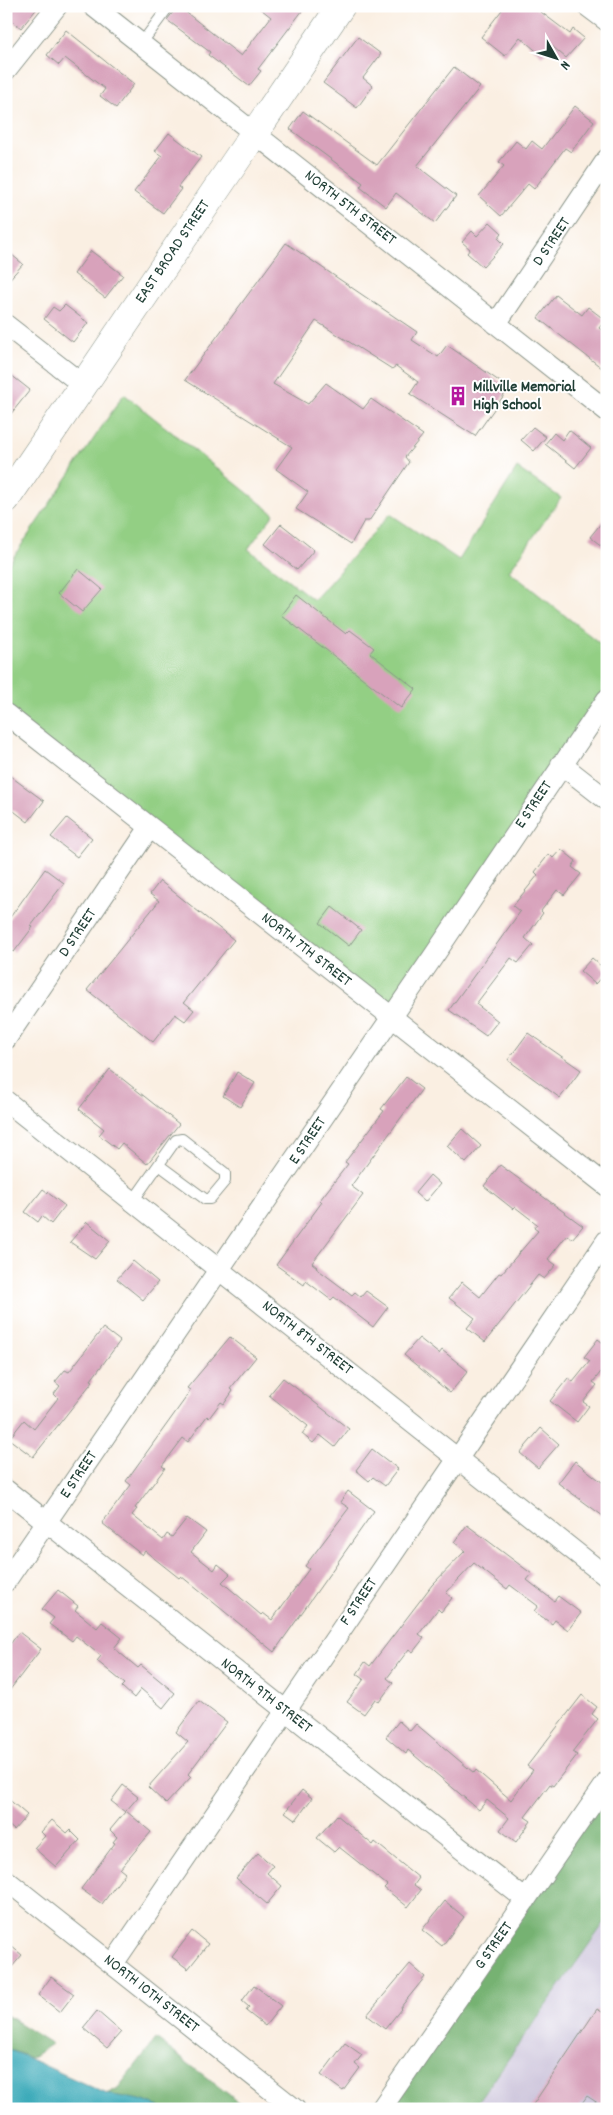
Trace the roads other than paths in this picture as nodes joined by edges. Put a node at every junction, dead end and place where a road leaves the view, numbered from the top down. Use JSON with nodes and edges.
{"nodes":[{"id":1,"x":57,"y":6,"type":"edge"},
{"id":2,"x":93,"y":6,"type":"edge"},
{"id":3,"x":169,"y":6,"type":"edge"},
{"id":4,"x":341,"y":6,"type":"edge"},
{"id":5,"x":588,"y":6,"type":"edge"},
{"id":6,"x":607,"y":21,"type":"edge"},
{"id":7,"x":141,"y":44,"type":"junction"},
{"id":8,"x":6,"y":70,"type":"edge"},
{"id":9,"x":255,"y":133,"type":"junction"},
{"id":10,"x":607,"y":159,"type":"edge"},
{"id":11,"x":496,"y":324,"type":"junction"},
{"id":12,"x":6,"y":325,"type":"edge"},
{"id":13,"x":83,"y":385,"type":"junction"},
{"id":14,"x":607,"y":411,"type":"edge"},
{"id":15,"x":6,"y":499,"type":"edge"},
{"id":16,"x":607,"y":699,"type":"edge"},
{"id":17,"x":6,"y":714,"type":"edge"},
{"id":18,"x":561,"y":764,"type":"junction"},
{"id":19,"x":607,"y":800,"type":"edge"},
{"id":20,"x":150,"y":827,"type":"junction"},
{"id":21,"x":392,"y":1017,"type":"junction"},
{"id":22,"x":6,"y":1039,"type":"edge"},
{"id":23,"x":6,"y":1101,"type":"edge"},
{"id":24,"x":159,"y":1165,"type":"junction"},
{"id":25,"x":607,"y":1186,"type":"edge"},
{"id":26,"x":133,"y":1201,"type":"junction"},
{"id":27,"x":607,"y":1240,"type":"edge"},
{"id":28,"x":220,"y":1269,"type":"junction"},
{"id":29,"x":458,"y":1458,"type":"junction"},
{"id":30,"x":6,"y":1490,"type":"edge"},
{"id":31,"x":47,"y":1522,"type":"junction"},
{"id":32,"x":607,"y":1577,"type":"edge"},
{"id":33,"x":6,"y":1581,"type":"edge"},
{"id":34,"x":285,"y":1711,"type":"junction"},
{"id":35,"x":607,"y":1782,"type":"edge"},
{"id":36,"x":6,"y":1880,"type":"edge"},
{"id":37,"x":526,"y":1900,"type":"junction"},
{"id":38,"x":113,"y":1964,"type":"junction"},
{"id":39,"x":295,"y":2109,"type":"edge"},
{"id":40,"x":381,"y":2109,"type":"edge"}],
"edges":[{"from":1,"to":8,"type":"street"},
{"from":2,"to":7,"type":"street","name":"NORTH 5TH STREET"},
{"from":3,"to":7,"type":"lane"},
{"from":4,"to":9,"type":"main road","name":"EAST BROAD STREET"},
{"from":5,"to":6,"type":"street"},
{"from":7,"to":9,"type":"street","name":"NORTH 5TH STREET"},
{"from":9,"to":11,"type":"street","name":"NORTH 5TH STREET"},
{"from":9,"to":13,"type":"main road","name":"EAST BROAD STREET"},
{"from":10,"to":11,"type":"street","name":"D STREET"},
{"from":11,"to":14,"type":"street","name":"NORTH 5TH STREET"},
{"from":12,"to":13,"type":"street"},
{"from":13,"to":15,"type":"main road","name":"EAST BROAD STREET"},
{"from":16,"to":18,"type":"street","name":"E STREET"},
{"from":17,"to":20,"type":"street","name":"NORTH 7TH STREET"},
{"from":18,"to":19,"type":"street"},
{"from":18,"to":21,"type":"street","name":"E STREET"},
{"from":20,"to":21,"type":"street","name":"NORTH 7TH STREET"},
{"from":20,"to":22,"type":"street","name":"D STREET"},
{"from":21,"to":25,"type":"street","name":"NORTH 7TH STREET"},
{"from":21,"to":28,"type":"street","name":"E STREET"},
{"from":23,"to":26,"type":"street","name":"NORTH 8TH STREET"},
{"from":24,"to":24,"type":"lane"},
{"from":24,"to":26,"type":"lane"},
{"from":26,"to":28,"type":"street","name":"NORTH 8TH STREET"},
{"from":27,"to":29,"type":"street","name":"F STREET"},
{"from":28,"to":29,"type":"street","name":"NORTH 8TH STREET"},
{"from":28,"to":31,"type":"street","name":"E STREET"},
{"from":29,"to":32,"type":"street","name":"NORTH 8TH STREET"},
{"from":29,"to":34,"type":"street","name":"F STREET"},
{"from":30,"to":31,"type":"street","name":"NORTH 9TH STREET"},
{"from":31,"to":33,"type":"street","name":"E STREET"},
{"from":31,"to":34,"type":"street","name":"NORTH 9TH STREET"},
{"from":34,"to":37,"type":"street","name":"NORTH 9TH STREET"},
{"from":34,"to":38,"type":"street","name":"F STREET"},
{"from":35,"to":37,"type":"street","name":"G STREET"},
{"from":36,"to":38,"type":"street","name":"NORTH 10TH STREET"},
{"from":37,"to":40,"type":"street","name":"G STREET"},
{"from":38,"to":39,"type":"street","name":"NORTH 10TH STREET"}]}
